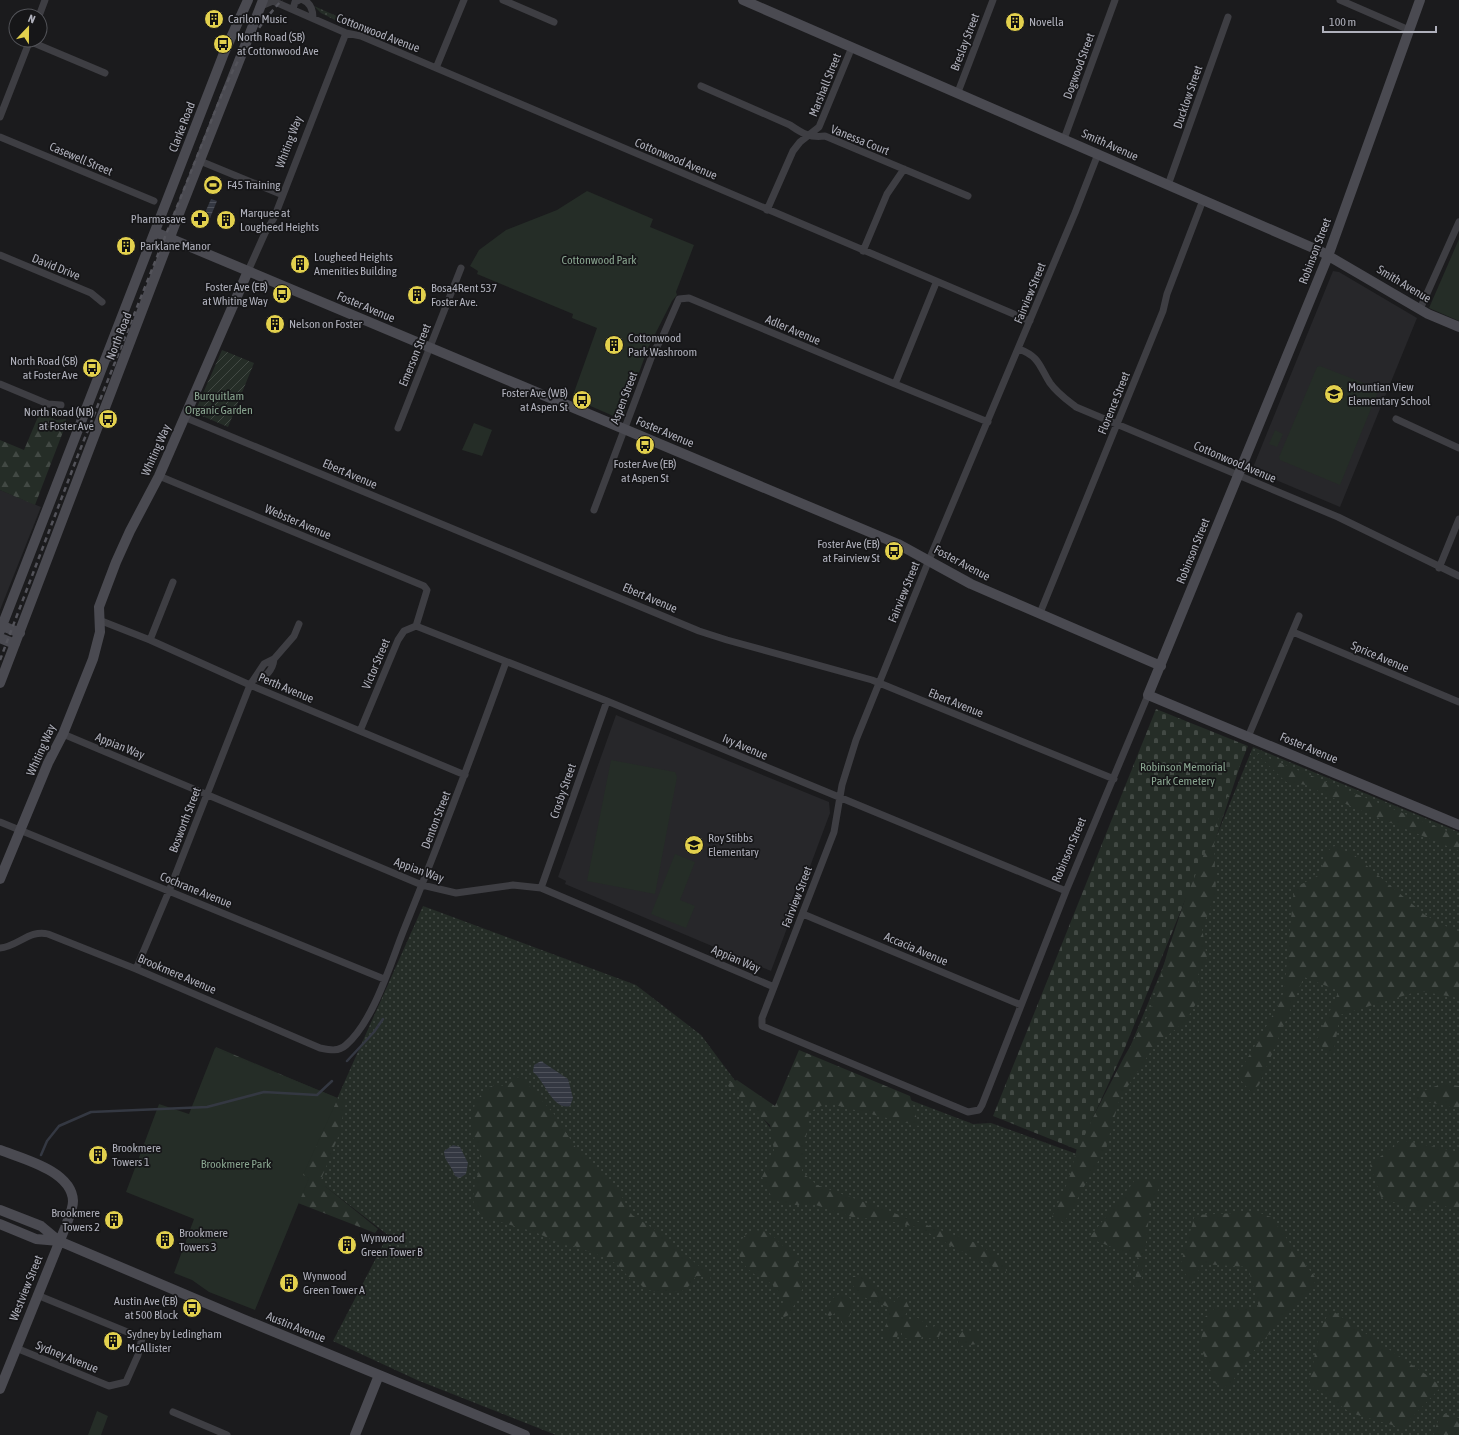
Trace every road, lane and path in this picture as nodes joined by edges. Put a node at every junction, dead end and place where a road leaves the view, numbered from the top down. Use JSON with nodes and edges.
{"nodes":[{"id":1,"x":248,"y":0,"type":"edge"},
{"id":2,"x":299,"y":0,"type":"edge"},
{"id":3,"x":303,"y":0,"type":"edge"},
{"id":4,"x":464,"y":0,"type":"edge"},
{"id":5,"x":503,"y":0,"type":"edge"},
{"id":6,"x":743,"y":0,"type":"edge"},
{"id":7,"x":993,"y":0,"type":"edge"},
{"id":8,"x":1114,"y":0,"type":"edge"},
{"id":9,"x":1340,"y":0,"type":"edge"},
{"id":10,"x":1420,"y":0,"type":"edge"},
{"id":11,"x":262,"y":3,"type":"edge"},
{"id":12,"x":293,"y":9,"type":"junction"},
{"id":13,"x":311,"y":17,"type":"junction"},
{"id":14,"x":1228,"y":17,"type":"dead end"},
{"id":15,"x":554,"y":22,"type":"dead end"},
{"id":16,"x":1409,"y":30,"type":"junction"},
{"id":17,"x":346,"y":33,"type":"junction"},
{"id":18,"x":852,"y":47,"type":"junction"},
{"id":19,"x":26,"y":48,"type":"edge"},
{"id":20,"x":46,"y":48,"type":"edge"},
{"id":21,"x":436,"y":68,"type":"junction"},
{"id":22,"x":105,"y":73,"type":"dead end"},
{"id":23,"x":701,"y":86,"type":"dead end"},
{"id":24,"x":958,"y":92,"type":"junction"},
{"id":25,"x":0,"y":117,"type":"edge"},
{"id":26,"x":808,"y":136,"type":"junction"},
{"id":27,"x":0,"y":137,"type":"edge"},
{"id":28,"x":1064,"y":139,"type":"junction"},
{"id":29,"x":1098,"y":154,"type":"junction"},
{"id":30,"x":200,"y":161,"type":"junction"},
{"id":31,"x":904,"y":169,"type":"junction"},
{"id":32,"x":1168,"y":185,"type":"junction"},
{"id":33,"x":283,"y":195,"type":"junction"},
{"id":34,"x":968,"y":196,"type":"dead end"},
{"id":35,"x":1203,"y":200,"type":"junction"},
{"id":36,"x":154,"y":201,"type":"dead end"},
{"id":37,"x":767,"y":210,"type":"junction"},
{"id":38,"x":1459,"y":222,"type":"edge"},
{"id":39,"x":155,"y":232,"type":"junction"},
{"id":40,"x":170,"y":238,"type":"junction"},
{"id":41,"x":863,"y":251,"type":"junction"},
{"id":42,"x":0,"y":255,"type":"edge"},
{"id":43,"x":1328,"y":256,"type":"junction"},
{"id":44,"x":143,"y":264,"type":"joint"},
{"id":45,"x":461,"y":268,"type":"dead end"},
{"id":46,"x":248,"y":271,"type":"junction"},
{"id":47,"x":936,"y":283,"type":"junction"},
{"id":48,"x":682,"y":298,"type":"joint"},
{"id":49,"x":102,"y":302,"type":"dead end"},
{"id":50,"x":1420,"y":309,"type":"junction"},
{"id":51,"x":1030,"y":322,"type":"junction"},
{"id":52,"x":1459,"y":327,"type":"edge"},
{"id":53,"x":429,"y":348,"type":"junction"},
{"id":54,"x":1019,"y":349,"type":"junction"},
{"id":55,"x":0,"y":384,"type":"edge"},
{"id":56,"x":895,"y":384,"type":"junction"},
{"id":57,"x":62,"y":405,"type":"dead end"},
{"id":58,"x":184,"y":417,"type":"junction"},
{"id":59,"x":1396,"y":419,"type":"dead end"},
{"id":60,"x":988,"y":422,"type":"junction"},
{"id":61,"x":1117,"y":425,"type":"junction"},
{"id":62,"x":398,"y":428,"type":"dead end"},
{"id":63,"x":624,"y":428,"type":"junction"},
{"id":64,"x":1459,"y":448,"type":"edge"},
{"id":65,"x":1238,"y":474,"type":"junction"},
{"id":66,"x":159,"y":476,"type":"junction"},
{"id":67,"x":594,"y":510,"type":"dead end"},
{"id":68,"x":1459,"y":520,"type":"edge"},
{"id":69,"x":929,"y":560,"type":"junction"},
{"id":70,"x":1439,"y":568,"type":"junction"},
{"id":71,"x":1459,"y":576,"type":"edge"},
{"id":72,"x":173,"y":582,"type":"dead end"},
{"id":73,"x":1040,"y":613,"type":"junction"},
{"id":74,"x":1299,"y":616,"type":"dead end"},
{"id":75,"x":99,"y":620,"type":"junction"},
{"id":76,"x":299,"y":624,"type":"dead end"},
{"id":77,"x":416,"y":626,"type":"junction"},
{"id":78,"x":1,"y":627,"type":"edge"},
{"id":79,"x":1292,"y":632,"type":"junction"},
{"id":80,"x":20,"y":633,"type":"junction"},
{"id":81,"x":0,"y":638,"type":"edge"},
{"id":82,"x":150,"y":640,"type":"junction"},
{"id":83,"x":15,"y":644,"type":"junction"},
{"id":84,"x":506,"y":662,"type":"junction"},
{"id":85,"x":1161,"y":666,"type":"junction"},
{"id":86,"x":253,"y":682,"type":"junction"},
{"id":87,"x":0,"y":683,"type":"edge"},
{"id":88,"x":879,"y":683,"type":"junction"},
{"id":89,"x":1148,"y":695,"type":"junction"},
{"id":90,"x":607,"y":701,"type":"junction"},
{"id":91,"x":1459,"y":702,"type":"edge"},
{"id":92,"x":360,"y":731,"type":"junction"},
{"id":93,"x":62,"y":734,"type":"junction"},
{"id":94,"x":1248,"y":737,"type":"junction"},
{"id":95,"x":465,"y":775,"type":"junction"},
{"id":96,"x":1114,"y":779,"type":"junction"},
{"id":97,"x":207,"y":793,"type":"junction"},
{"id":98,"x":841,"y":798,"type":"junction"},
{"id":99,"x":0,"y":822,"type":"edge"},
{"id":100,"x":1459,"y":825,"type":"edge"},
{"id":101,"x":20,"y":830,"type":"junction"},
{"id":102,"x":0,"y":879,"type":"edge"},
{"id":103,"x":422,"y":885,"type":"junction"},
{"id":104,"x":541,"y":888,"type":"junction"},
{"id":105,"x":169,"y":891,"type":"junction"},
{"id":106,"x":1066,"y":891,"type":"junction"},
{"id":107,"x":803,"y":914,"type":"junction"},
{"id":108,"x":0,"y":948,"type":"edge"},
{"id":109,"x":136,"y":969,"type":"junction"},
{"id":110,"x":384,"y":979,"type":"junction"},
{"id":111,"x":774,"y":987,"type":"junction"},
{"id":112,"x":1021,"y":1005,"type":"junction"},
{"id":113,"x":345,"y":1046,"type":"joint"},
{"id":114,"x":980,"y":1108,"type":"joint"},
{"id":115,"x":0,"y":1150,"type":"edge"},
{"id":116,"x":0,"y":1210,"type":"edge"},
{"id":117,"x":0,"y":1224,"type":"edge"},
{"id":118,"x":59,"y":1241,"type":"junction"},
{"id":119,"x":37,"y":1295,"type":"junction"},
{"id":120,"x":16,"y":1348,"type":"junction"},
{"id":121,"x":379,"y":1375,"type":"junction"},
{"id":122,"x":0,"y":1389,"type":"edge"},
{"id":123,"x":173,"y":1412,"type":"dead end"},
{"id":124,"x":227,"y":1435,"type":"edge"},
{"id":125,"x":355,"y":1435,"type":"edge"},
{"id":126,"x":524,"y":1435,"type":"edge"}],
"edges":[{"from":1,"to":39,"type":"street","name":"Clarke Road"},
{"from":2,"to":12,"type":"street"},
{"from":3,"to":13,"type":"street"},
{"from":4,"to":21,"type":"street"},
{"from":5,"to":15,"type":"street"},
{"from":6,"to":18,"type":"street","name":"Smith Avenue"},
{"from":7,"to":24,"type":"street","name":"Breslay Street"},
{"from":8,"to":28,"type":"street","name":"Dogwood Street"},
{"from":9,"to":16,"type":"street"},
{"from":10,"to":16,"type":"street","name":"Robinson Street"},
{"from":11,"to":12,"type":"street","name":"Cottonwood Avenue"},
{"from":11,"to":30,"type":"street","name":"North Road"},
{"from":12,"to":13,"type":"street","name":"Cottonwood Avenue"},
{"from":13,"to":17,"type":"street","name":"Cottonwood Avenue"},
{"from":14,"to":32,"type":"street","name":"Ducklow Street"},
{"from":16,"to":43,"type":"street","name":"Robinson Street"},
{"from":17,"to":21,"type":"street","name":"Cottonwood Avenue"},
{"from":17,"to":33,"type":"street","name":"Whiting Way"},
{"from":18,"to":24,"type":"street","name":"Smith Avenue"},
{"from":18,"to":26,"type":"street","name":"Marshall Street"},
{"from":19,"to":25,"type":"street"},
{"from":20,"to":22,"type":"street"},
{"from":21,"to":37,"type":"street","name":"Cottonwood Avenue"},
{"from":23,"to":26,"type":"street","name":"Vanessa Court"},
{"from":24,"to":28,"type":"street","name":"Smith Avenue"},
{"from":26,"to":31,"type":"street","name":"Vanessa Court"},
{"from":26,"to":37,"type":"street","name":"Marshall Street"},
{"from":27,"to":36,"type":"street","name":"Casewell Street"},
{"from":28,"to":29,"type":"street","name":"Smith Avenue"},
{"from":29,"to":32,"type":"street","name":"Smith Avenue"},
{"from":29,"to":51,"type":"street","name":"Fairview Street"},
{"from":30,"to":33,"type":"street"},
{"from":30,"to":40,"type":"street","name":"North Road"},
{"from":31,"to":34,"type":"street","name":"Vanessa Court"},
{"from":31,"to":41,"type":"street"},
{"from":32,"to":35,"type":"street","name":"Smith Avenue"},
{"from":33,"to":46,"type":"street","name":"Whiting Way"},
{"from":35,"to":43,"type":"street","name":"Smith Avenue"},
{"from":35,"to":61,"type":"street","name":"Florence Street"},
{"from":37,"to":41,"type":"street","name":"Cottonwood Avenue"},
{"from":38,"to":50,"type":"street"},
{"from":39,"to":40,"type":"street","name":"Foster Avenue"},
{"from":39,"to":44,"type":"street","name":"Clarke Road"},
{"from":40,"to":46,"type":"street","name":"Foster Avenue"},
{"from":40,"to":80,"type":"street","name":"North Road"},
{"from":41,"to":47,"type":"street","name":"Cottonwood Avenue"},
{"from":42,"to":49,"type":"street","name":"David Drive"},
{"from":43,"to":50,"type":"street","name":"Smith Avenue"},
{"from":43,"to":65,"type":"street","name":"Robinson Street"},
{"from":44,"to":78,"type":"street","name":"North Road"},
{"from":45,"to":53,"type":"street","name":"Emerson Street"},
{"from":46,"to":53,"type":"street","name":"Foster Avenue"},
{"from":46,"to":58,"type":"street","name":"Whiting Way"},
{"from":47,"to":51,"type":"street","name":"Cottonwood Avenue"},
{"from":47,"to":56,"type":"street"},
{"from":48,"to":56,"type":"street","name":"Adler Avenue"},
{"from":48,"to":63,"type":"street","name":"Aspen Street"},
{"from":50,"to":52,"type":"street","name":"Smith Avenue"},
{"from":51,"to":54,"type":"street","name":"Fairview Street"},
{"from":53,"to":62,"type":"street","name":"Emerson Street"},
{"from":53,"to":63,"type":"street","name":"Foster Avenue"},
{"from":54,"to":60,"type":"street","name":"Fairview Street"},
{"from":54,"to":61,"type":"street","name":"Cottonwood Avenue"},
{"from":55,"to":57,"type":"street"},
{"from":56,"to":60,"type":"street","name":"Adler Avenue"},
{"from":58,"to":66,"type":"street","name":"Whiting Way"},
{"from":58,"to":88,"type":"street","name":"Ebert Avenue"},
{"from":59,"to":64,"type":"street"},
{"from":60,"to":69,"type":"street","name":"Fairview Street"},
{"from":61,"to":65,"type":"street","name":"Cottonwood Avenue"},
{"from":61,"to":73,"type":"street","name":"Florence Street"},
{"from":63,"to":67,"type":"street","name":"Aspen Street"},
{"from":63,"to":69,"type":"street","name":"Foster Avenue"},
{"from":65,"to":70,"type":"street","name":"Cottonwood Avenue"},
{"from":65,"to":85,"type":"street","name":"Robinson Street"},
{"from":66,"to":75,"type":"street","name":"Whiting Way"},
{"from":66,"to":77,"type":"street","name":"Webster Avenue"},
{"from":68,"to":70,"type":"street"},
{"from":69,"to":73,"type":"street","name":"Foster Avenue"},
{"from":69,"to":88,"type":"street","name":"Fairview Street"},
{"from":70,"to":71,"type":"street","name":"Cottonwood Avenue"},
{"from":72,"to":82,"type":"street"},
{"from":73,"to":85,"type":"street","name":"Foster Avenue"},
{"from":74,"to":79,"type":"street"},
{"from":75,"to":82,"type":"street","name":"Perth Avenue"},
{"from":75,"to":93,"type":"street","name":"Whiting Way"},
{"from":76,"to":86,"type":"street"},
{"from":77,"to":84,"type":"street","name":"Ivy Avenue"},
{"from":77,"to":92,"type":"street","name":"Victor Street"},
{"from":78,"to":80,"type":"street"},
{"from":79,"to":91,"type":"street","name":"Sprice Avenue"},
{"from":79,"to":94,"type":"street"},
{"from":80,"to":83,"type":"street","name":"North Road"},
{"from":81,"to":83,"type":"street"},
{"from":82,"to":86,"type":"street","name":"Perth Avenue"},
{"from":83,"to":87,"type":"street","name":"North Road"},
{"from":84,"to":90,"type":"street","name":"Ivy Avenue"},
{"from":84,"to":95,"type":"street","name":"Denton Street"},
{"from":85,"to":89,"type":"street","name":"Robinson Street"},
{"from":86,"to":92,"type":"street","name":"Perth Avenue"},
{"from":86,"to":97,"type":"street","name":"Bosworth Street"},
{"from":88,"to":96,"type":"street","name":"Ebert Avenue"},
{"from":88,"to":98,"type":"street","name":"Fairview Street"},
{"from":89,"to":94,"type":"street","name":"Foster Avenue"},
{"from":89,"to":96,"type":"street","name":"Robinson Street"},
{"from":90,"to":98,"type":"street","name":"Ivy Avenue"},
{"from":90,"to":104,"type":"street","name":"Crosby Street"},
{"from":92,"to":95,"type":"street","name":"Perth Avenue"},
{"from":93,"to":97,"type":"street","name":"Appian Way"},
{"from":93,"to":101,"type":"street","name":"Whiting Way"},
{"from":94,"to":100,"type":"street","name":"Foster Avenue"},
{"from":95,"to":103,"type":"street","name":"Denton Street"},
{"from":96,"to":106,"type":"street","name":"Robinson Street"},
{"from":97,"to":103,"type":"street","name":"Appian Way"},
{"from":97,"to":105,"type":"street","name":"Bosworth Street"},
{"from":98,"to":106,"type":"street","name":"Ivy Avenue"},
{"from":98,"to":107,"type":"street","name":"Fairview Street"},
{"from":99,"to":101,"type":"street","name":"Cochrane Avenue"},
{"from":101,"to":102,"type":"street","name":"Whiting Way"},
{"from":101,"to":105,"type":"street","name":"Cochrane Avenue"},
{"from":103,"to":104,"type":"street","name":"Appian Way"},
{"from":103,"to":110,"type":"street","name":"Denton Street"},
{"from":104,"to":111,"type":"street","name":"Appian Way"},
{"from":105,"to":109,"type":"street","name":"Bosworth Street"},
{"from":105,"to":110,"type":"street","name":"Cochrane Avenue"},
{"from":106,"to":112,"type":"street","name":"Robinson Street"},
{"from":107,"to":111,"type":"street","name":"Fairview Street"},
{"from":107,"to":112,"type":"street","name":"Accacia Avenue"},
{"from":108,"to":109,"type":"street","name":"Brookmere Avenue"},
{"from":109,"to":113,"type":"street","name":"Brookmere Avenue"},
{"from":110,"to":113,"type":"street","name":"Denton Street"},
{"from":111,"to":114,"type":"street","name":"Fairview Street"},
{"from":112,"to":114,"type":"street","name":"Robinson Street"},
{"from":115,"to":118,"type":"street"},
{"from":116,"to":118,"type":"street","name":"Austin Avenue"},
{"from":117,"to":118,"type":"street","name":"Austin Avenue"},
{"from":118,"to":119,"type":"street","name":"Westview Street"},
{"from":118,"to":121,"type":"street","name":"Austin Avenue"},
{"from":119,"to":120,"type":"street","name":"Westview Street"},
{"from":119,"to":120,"type":"street","name":"Sydney Avenue"},
{"from":120,"to":122,"type":"street","name":"Westview Street"},
{"from":121,"to":125,"type":"street"},
{"from":121,"to":126,"type":"street","name":"Austin Avenue"},
{"from":123,"to":124,"type":"street"}]}
